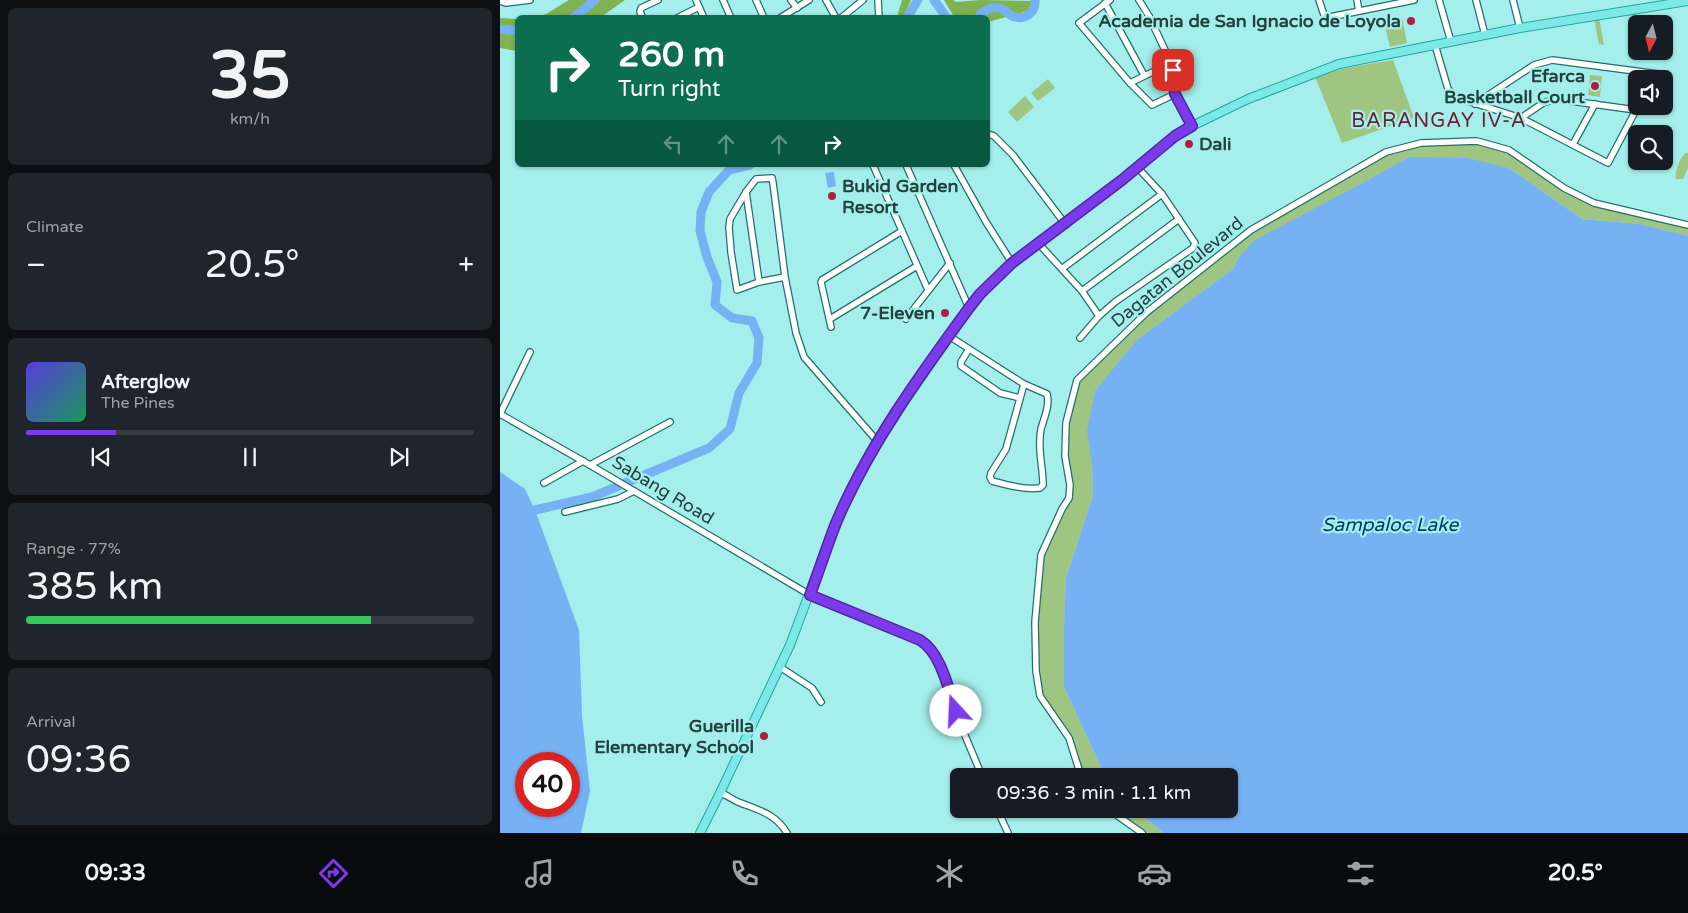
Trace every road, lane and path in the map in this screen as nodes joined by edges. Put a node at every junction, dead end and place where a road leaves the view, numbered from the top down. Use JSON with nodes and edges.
{"nodes":[{"id":1,"x":530,"y":0,"type":"edge"},
{"id":2,"x":658,"y":0,"type":"edge"},
{"id":3,"x":696,"y":0,"type":"edge"},
{"id":4,"x":723,"y":0,"type":"edge"},
{"id":5,"x":756,"y":0,"type":"edge"},
{"id":6,"x":791,"y":0,"type":"edge"},
{"id":7,"x":809,"y":0,"type":"edge"},
{"id":8,"x":826,"y":0,"type":"edge"},
{"id":9,"x":863,"y":0,"type":"edge"},
{"id":10,"x":878,"y":0,"type":"edge"},
{"id":11,"x":1140,"y":0,"type":"edge"},
{"id":12,"x":1319,"y":0,"type":"edge"},
{"id":13,"x":1356,"y":0,"type":"edge"},
{"id":14,"x":1414,"y":0,"type":"edge"},
{"id":15,"x":1439,"y":0,"type":"edge"},
{"id":16,"x":1476,"y":0,"type":"edge"},
{"id":17,"x":1513,"y":0,"type":"edge"},
{"id":18,"x":500,"y":1,"type":"edge"},
{"id":19,"x":1688,"y":1,"type":"edge"},
{"id":20,"x":1107,"y":2,"type":"edge"},
{"id":21,"x":1398,"y":2,"type":"edge"},
{"id":22,"x":1657,"y":3,"type":"edge"},
{"id":23,"x":699,"y":7,"type":"junction"},
{"id":24,"x":797,"y":8,"type":"junction"},
{"id":25,"x":1359,"y":11,"type":"junction"},
{"id":26,"x":642,"y":15,"type":"edge"},
{"id":27,"x":683,"y":15,"type":"edge"},
{"id":28,"x":703,"y":15,"type":"edge"},
{"id":29,"x":730,"y":15,"type":"edge"},
{"id":30,"x":763,"y":15,"type":"edge"},
{"id":31,"x":785,"y":15,"type":"edge"},
{"id":32,"x":834,"y":15,"type":"edge"},
{"id":33,"x":844,"y":15,"type":"edge"},
{"id":34,"x":879,"y":15,"type":"edge"},
{"id":35,"x":1520,"y":28,"type":"junction"},
{"id":36,"x":1486,"y":35,"type":"junction"},
{"id":37,"x":1451,"y":42,"type":"junction"},
{"id":38,"x":1435,"y":45,"type":"junction"},
{"id":39,"x":1171,"y":63,"type":"junction"},
{"id":40,"x":1628,"y":70,"type":"edge"},
{"id":41,"x":1144,"y":75,"type":"junction"},
{"id":42,"x":1130,"y":83,"type":"junction"},
{"id":43,"x":1175,"y":94,"type":"junction"},
{"id":44,"x":1475,"y":104,"type":"junction"},
{"id":45,"x":1595,"y":104,"type":"junction"},
{"id":46,"x":1628,"y":109,"type":"edge"},
{"id":47,"x":1633,"y":115,"type":"edge"},
{"id":48,"x":1521,"y":118,"type":"junction"},
{"id":49,"x":1192,"y":126,"type":"junction"},
{"id":50,"x":990,"y":135,"type":"edge"},
{"id":51,"x":1573,"y":144,"type":"junction"},
{"id":52,"x":874,"y":167,"type":"edge"},
{"id":53,"x":907,"y":167,"type":"edge"},
{"id":54,"x":955,"y":167,"type":"edge"},
{"id":55,"x":1138,"y":168,"type":"junction"},
{"id":56,"x":746,"y":192,"type":"junction"},
{"id":57,"x":1162,"y":194,"type":"junction"},
{"id":58,"x":1179,"y":219,"type":"junction"},
{"id":59,"x":1066,"y":224,"type":"junction"},
{"id":60,"x":1688,"y":225,"type":"edge"},
{"id":61,"x":902,"y":231,"type":"junction"},
{"id":62,"x":1040,"y":244,"type":"junction"},
{"id":63,"x":950,"y":263,"type":"junction"},
{"id":64,"x":1012,"y":263,"type":"junction"},
{"id":65,"x":917,"y":266,"type":"junction"},
{"id":66,"x":1063,"y":268,"type":"junction"},
{"id":67,"x":785,"y":277,"type":"junction"},
{"id":68,"x":759,"y":282,"type":"junction"},
{"id":69,"x":928,"y":290,"type":"junction"},
{"id":70,"x":1082,"y":291,"type":"junction"},
{"id":71,"x":969,"y":308,"type":"junction"},
{"id":72,"x":1099,"y":316,"type":"junction"},
{"id":73,"x":830,"y":319,"type":"junction"},
{"id":74,"x":906,"y":319,"type":"dead end"},
{"id":75,"x":831,"y":327,"type":"dead end"},
{"id":76,"x":949,"y":336,"type":"junction"},
{"id":77,"x":1080,"y":338,"type":"dead end"},
{"id":78,"x":969,"y":349,"type":"junction"},
{"id":79,"x":530,"y":352,"type":"dead end"},
{"id":80,"x":1024,"y":384,"type":"junction"},
{"id":81,"x":1020,"y":398,"type":"junction"},
{"id":82,"x":500,"y":414,"type":"edge"},
{"id":83,"x":670,"y":422,"type":"dead end"},
{"id":84,"x":878,"y":442,"type":"junction"},
{"id":85,"x":583,"y":461,"type":"junction"},
{"id":86,"x":590,"y":465,"type":"junction"},
{"id":87,"x":544,"y":482,"type":"dead end"},
{"id":88,"x":634,"y":491,"type":"junction"},
{"id":89,"x":566,"y":512,"type":"dead end"},
{"id":90,"x":810,"y":595,"type":"junction"},
{"id":91,"x":780,"y":666,"type":"junction"},
{"id":92,"x":821,"y":702,"type":"dead end"},
{"id":93,"x":979,"y":768,"type":"edge"},
{"id":94,"x":1079,"y":768,"type":"edge"},
{"id":95,"x":720,"y":793,"type":"junction"},
{"id":96,"x":1001,"y":818,"type":"edge"},
{"id":97,"x":1121,"y":818,"type":"edge"},
{"id":98,"x":700,"y":833,"type":"edge"},
{"id":99,"x":787,"y":833,"type":"edge"},
{"id":100,"x":1008,"y":833,"type":"edge"},
{"id":101,"x":1142,"y":833,"type":"edge"}],
"edges":[{"from":1,"to":18,"type":"street"},
{"from":2,"to":26,"type":"street"},
{"from":3,"to":23,"type":"street"},
{"from":4,"to":29,"type":"street"},
{"from":5,"to":30,"type":"street"},
{"from":6,"to":24,"type":"street"},
{"from":7,"to":24,"type":"street"},
{"from":8,"to":32,"type":"street"},
{"from":9,"to":33,"type":"street"},
{"from":10,"to":34,"type":"street"},
{"from":11,"to":39,"type":"street"},
{"from":12,"to":25,"type":"street"},
{"from":13,"to":25,"type":"street"},
{"from":14,"to":21,"type":"street"},
{"from":15,"to":37,"type":"street"},
{"from":16,"to":36,"type":"street"},
{"from":17,"to":35,"type":"street"},
{"from":19,"to":22,"type":"main road"},
{"from":20,"to":41,"type":"street"},
{"from":20,"to":42,"type":"street"},
{"from":21,"to":25,"type":"street"},
{"from":22,"to":35,"type":"main road"},
{"from":23,"to":27,"type":"street"},
{"from":23,"to":28,"type":"street"},
{"from":24,"to":31,"type":"street"},
{"from":35,"to":36,"type":"main road"},
{"from":36,"to":37,"type":"main road"},
{"from":37,"to":38,"type":"main road"},
{"from":38,"to":44,"type":"street"},
{"from":38,"to":49,"type":"main road"},
{"from":39,"to":41,"type":"street"},
{"from":39,"to":43,"type":"street"},
{"from":40,"to":44,"type":"street"},
{"from":41,"to":42,"type":"street"},
{"from":42,"to":43,"type":"street"},
{"from":43,"to":49,"type":"street"},
{"from":44,"to":48,"type":"street"},
{"from":45,"to":46,"type":"street"},
{"from":45,"to":48,"type":"street"},
{"from":45,"to":51,"type":"street"},
{"from":47,"to":51,"type":"street"},
{"from":48,"to":51,"type":"street"},
{"from":49,"to":55,"type":"main road"},
{"from":50,"to":59,"type":"street"},
{"from":52,"to":61,"type":"street"},
{"from":53,"to":63,"type":"street"},
{"from":54,"to":64,"type":"street"},
{"from":55,"to":57,"type":"street"},
{"from":55,"to":59,"type":"main road"},
{"from":56,"to":67,"type":"street"},
{"from":56,"to":68,"type":"street"},
{"from":56,"to":68,"type":"street"},
{"from":57,"to":58,"type":"street"},
{"from":57,"to":66,"type":"street"},
{"from":58,"to":70,"type":"street"},
{"from":58,"to":72,"type":"street"},
{"from":59,"to":62,"type":"main road"},
{"from":60,"to":94,"type":"street","name":"Dagatan Boulevard"},
{"from":61,"to":65,"type":"street"},
{"from":61,"to":73,"type":"street"},
{"from":62,"to":64,"type":"main road"},
{"from":62,"to":66,"type":"street"},
{"from":63,"to":69,"type":"street"},
{"from":63,"to":71,"type":"street"},
{"from":64,"to":71,"type":"main road"},
{"from":65,"to":69,"type":"street"},
{"from":65,"to":73,"type":"street"},
{"from":66,"to":70,"type":"street"},
{"from":67,"to":68,"type":"street"},
{"from":67,"to":84,"type":"street"},
{"from":69,"to":74,"type":"street"},
{"from":70,"to":72,"type":"street"},
{"from":71,"to":76,"type":"main road"},
{"from":72,"to":77,"type":"street"},
{"from":73,"to":75,"type":"street"},
{"from":76,"to":78,"type":"street"},
{"from":76,"to":84,"type":"main road"},
{"from":78,"to":80,"type":"street"},
{"from":78,"to":81,"type":"street"},
{"from":79,"to":82,"type":"street"},
{"from":80,"to":81,"type":"street"},
{"from":80,"to":81,"type":"street"},
{"from":82,"to":85,"type":"street","name":"Sabang Road"},
{"from":83,"to":86,"type":"street"},
{"from":84,"to":90,"type":"main road"},
{"from":85,"to":86,"type":"street","name":"Sabang Road"},
{"from":85,"to":87,"type":"street"},
{"from":86,"to":88,"type":"street","name":"Sabang Road"},
{"from":88,"to":89,"type":"street"},
{"from":88,"to":90,"type":"street","name":"Sabang Road"},
{"from":90,"to":91,"type":"main road"},
{"from":90,"to":93,"type":"street","name":"Sabang Road"},
{"from":91,"to":92,"type":"street"},
{"from":91,"to":95,"type":"main road"},
{"from":95,"to":98,"type":"main road"},
{"from":95,"to":99,"type":"street"},
{"from":96,"to":100,"type":"street"},
{"from":97,"to":101,"type":"street"}]}
